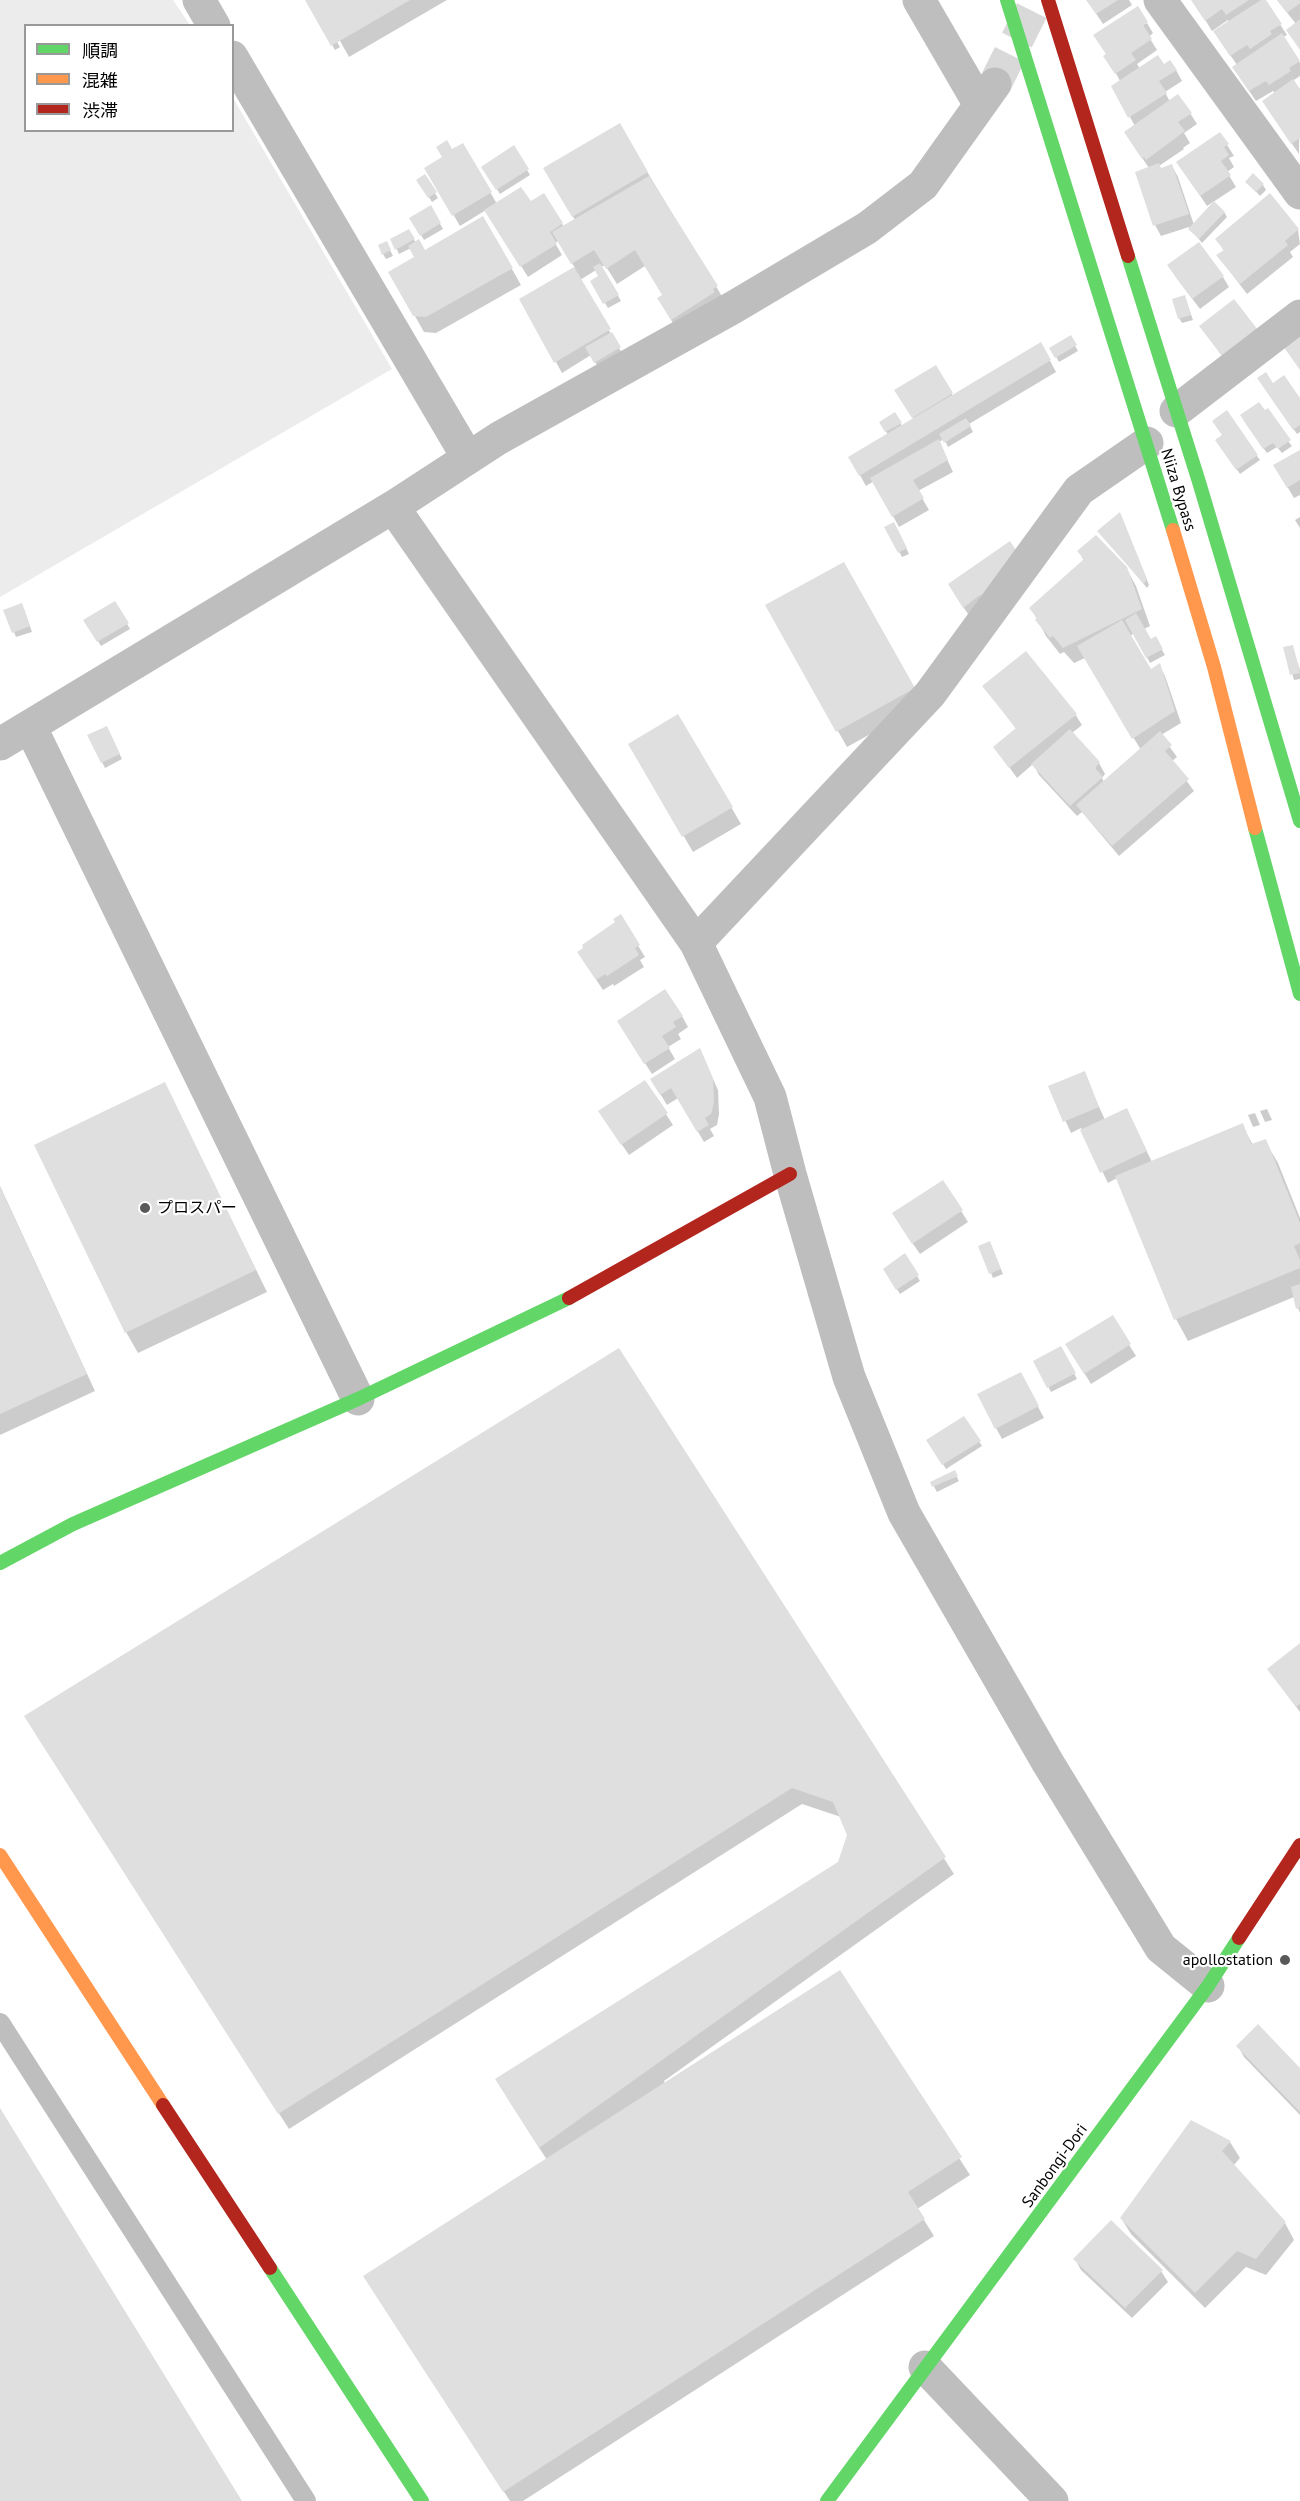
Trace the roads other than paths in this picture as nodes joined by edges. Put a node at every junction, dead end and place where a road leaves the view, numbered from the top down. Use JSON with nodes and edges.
{"nodes":[{"id":1,"x":199,"y":0,"type":"edge"},
{"id":2,"x":919,"y":0,"type":"edge"},
{"id":3,"x":1007,"y":0,"type":"edge"},
{"id":4,"x":1048,"y":0,"type":"edge"},
{"id":5,"x":1160,"y":0,"type":"edge"},
{"id":6,"x":213,"y":24,"type":"edge"},
{"id":7,"x":234,"y":60,"type":"edge"},
{"id":8,"x":1290,"y":160,"type":"edge"},
{"id":9,"x":1300,"y":193,"type":"edge"},
{"id":10,"x":1300,"y":316,"type":"edge"},
{"id":11,"x":1176,"y":411,"type":"junction"},
{"id":12,"x":1147,"y":443,"type":"junction"},
{"id":13,"x":468,"y":458,"type":"junction"},
{"id":14,"x":393,"y":507,"type":"junction"},
{"id":15,"x":30,"y":726,"type":"junction"},
{"id":16,"x":0,"y":744,"type":"edge"},
{"id":17,"x":1300,"y":821,"type":"edge"},
{"id":18,"x":696,"y":943,"type":"junction"},
{"id":19,"x":1300,"y":994,"type":"edge"},
{"id":20,"x":790,"y":1174,"type":"junction"},
{"id":21,"x":358,"y":1399,"type":"junction"},
{"id":22,"x":0,"y":1563,"type":"edge"},
{"id":23,"x":1300,"y":1845,"type":"edge"},
{"id":24,"x":0,"y":1855,"type":"edge"},
{"id":25,"x":1208,"y":1986,"type":"junction"},
{"id":26,"x":0,"y":2023,"type":"edge"},
{"id":27,"x":925,"y":2367,"type":"junction"},
{"id":28,"x":306,"y":2501,"type":"edge"},
{"id":29,"x":422,"y":2501,"type":"edge"},
{"id":30,"x":827,"y":2501,"type":"edge"},
{"id":31,"x":1052,"y":2501,"type":"edge"}],
"edges":[{"from":1,"to":6,"type":"street"},
{"from":2,"to":13,"type":"street"},
{"from":3,"to":12,"type":"main road","name":"Niiza Bypass"},
{"from":4,"to":11,"type":"main road","name":"Niiza Bypass"},
{"from":5,"to":8,"type":"street"},
{"from":7,"to":13,"type":"street"},
{"from":8,"to":9,"type":"street"},
{"from":10,"to":11,"type":"street"},
{"from":11,"to":17,"type":"main road","name":"Niiza Bypass"},
{"from":12,"to":18,"type":"street"},
{"from":12,"to":19,"type":"main road","name":"Niiza Bypass"},
{"from":13,"to":14,"type":"street"},
{"from":14,"to":15,"type":"street"},
{"from":14,"to":18,"type":"street"},
{"from":15,"to":16,"type":"street"},
{"from":15,"to":21,"type":"street"},
{"from":18,"to":20,"type":"street"},
{"from":20,"to":21,"type":"main road"},
{"from":20,"to":25,"type":"street"},
{"from":21,"to":22,"type":"main road"},
{"from":23,"to":25,"type":"main road","name":"Sanbongi-Dori"},
{"from":24,"to":29,"type":"main road"},
{"from":25,"to":27,"type":"main road","name":"Sanbongi-Dori"},
{"from":26,"to":28,"type":"lane"},
{"from":27,"to":30,"type":"main road","name":"Sanbongi-Dori"},
{"from":27,"to":31,"type":"street"}]}
